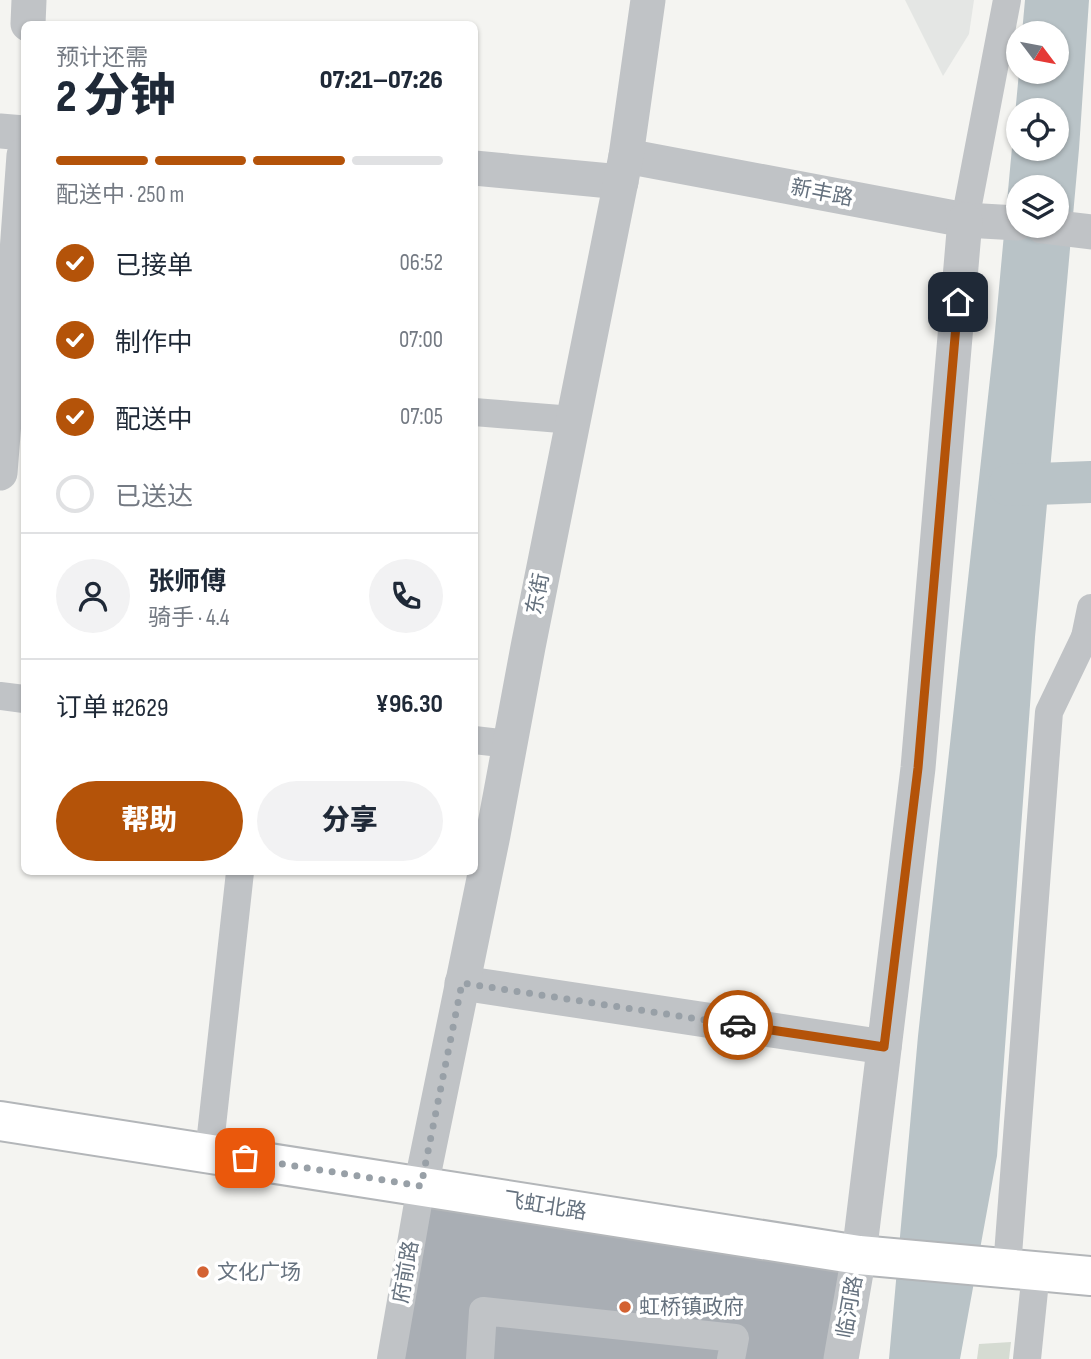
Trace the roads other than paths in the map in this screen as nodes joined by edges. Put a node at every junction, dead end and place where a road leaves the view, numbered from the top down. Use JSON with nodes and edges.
{"nodes":[{"id":1,"x":29,"y":0,"type":"edge"},
{"id":2,"x":648,"y":0,"type":"edge"},
{"id":3,"x":1007,"y":0,"type":"edge"},
{"id":4,"x":28,"y":21,"type":"edge"},
{"id":5,"x":0,"y":131,"type":"edge"},
{"id":6,"x":21,"y":133,"type":"edge"},
{"id":7,"x":478,"y":167,"type":"edge"},
{"id":8,"x":623,"y":169,"type":"junction"},
{"id":9,"x":21,"y":196,"type":"edge"},
{"id":10,"x":965,"y":220,"type":"junction"},
{"id":11,"x":1006,"y":223,"type":"edge"},
{"id":12,"x":18,"y":395,"type":"edge"},
{"id":13,"x":478,"y":412,"type":"edge"},
{"id":14,"x":573,"y":420,"type":"junction"},
{"id":15,"x":2,"y":430,"type":"edge"},
{"id":16,"x":0,"y":473,"type":"edge"},
{"id":17,"x":1091,"y":608,"type":"edge"},
{"id":18,"x":1088,"y":636,"type":"edge"},
{"id":19,"x":0,"y":696,"type":"edge"},
{"id":20,"x":21,"y":699,"type":"edge"},
{"id":21,"x":478,"y":740,"type":"edge"},
{"id":22,"x":510,"y":744,"type":"junction"},
{"id":23,"x":240,"y":875,"type":"edge"},
{"id":24,"x":462,"y":983,"type":"junction"},
{"id":25,"x":884,"y":1047,"type":"junction"},
{"id":26,"x":0,"y":1121,"type":"edge"},
{"id":27,"x":209,"y":1153,"type":"junction"},
{"id":28,"x":421,"y":1186,"type":"junction"},
{"id":29,"x":859,"y":1255,"type":"junction"},
{"id":30,"x":1021,"y":1270,"type":"junction"},
{"id":31,"x":1091,"y":1276,"type":"edge"},
{"id":32,"x":391,"y":1359,"type":"edge"},
{"id":33,"x":480,"y":1359,"type":"edge"},
{"id":34,"x":731,"y":1359,"type":"edge"},
{"id":35,"x":841,"y":1359,"type":"edge"},
{"id":36,"x":1027,"y":1359,"type":"edge"}],
"edges":[{"from":1,"to":4,"type":"street"},
{"from":2,"to":8,"type":"street","name":"东街"},
{"from":3,"to":10,"type":"street"},
{"from":5,"to":6,"type":"street"},
{"from":7,"to":8,"type":"street","name":"新丰路"},
{"from":8,"to":10,"type":"street","name":"新丰路"},
{"from":8,"to":14,"type":"street","name":"东街"},
{"from":9,"to":12,"type":"street"},
{"from":10,"to":11,"type":"street","name":"新丰路"},
{"from":10,"to":25,"type":"street","name":"临河路"},
{"from":12,"to":15,"type":"street"},
{"from":13,"to":14,"type":"street"},
{"from":14,"to":22,"type":"street","name":"东街"},
{"from":15,"to":16,"type":"street"},
{"from":17,"to":18,"type":"street"},
{"from":18,"to":30,"type":"street"},
{"from":19,"to":20,"type":"street"},
{"from":21,"to":22,"type":"street"},
{"from":22,"to":24,"type":"street","name":"东街"},
{"from":23,"to":27,"type":"street"},
{"from":24,"to":25,"type":"street"},
{"from":24,"to":28,"type":"street","name":"东街"},
{"from":25,"to":29,"type":"street","name":"临河路"},
{"from":26,"to":27,"type":"main road","name":"飞虹北路"},
{"from":27,"to":28,"type":"main road","name":"飞虹北路"},
{"from":28,"to":29,"type":"main road","name":"飞虹北路"},
{"from":28,"to":32,"type":"street","name":"府前路"},
{"from":29,"to":30,"type":"main road","name":"飞虹北路"},
{"from":29,"to":35,"type":"street","name":"临河路"},
{"from":30,"to":31,"type":"main road","name":"飞虹北路"},
{"from":30,"to":36,"type":"street"},
{"from":33,"to":34,"type":"street"}]}
